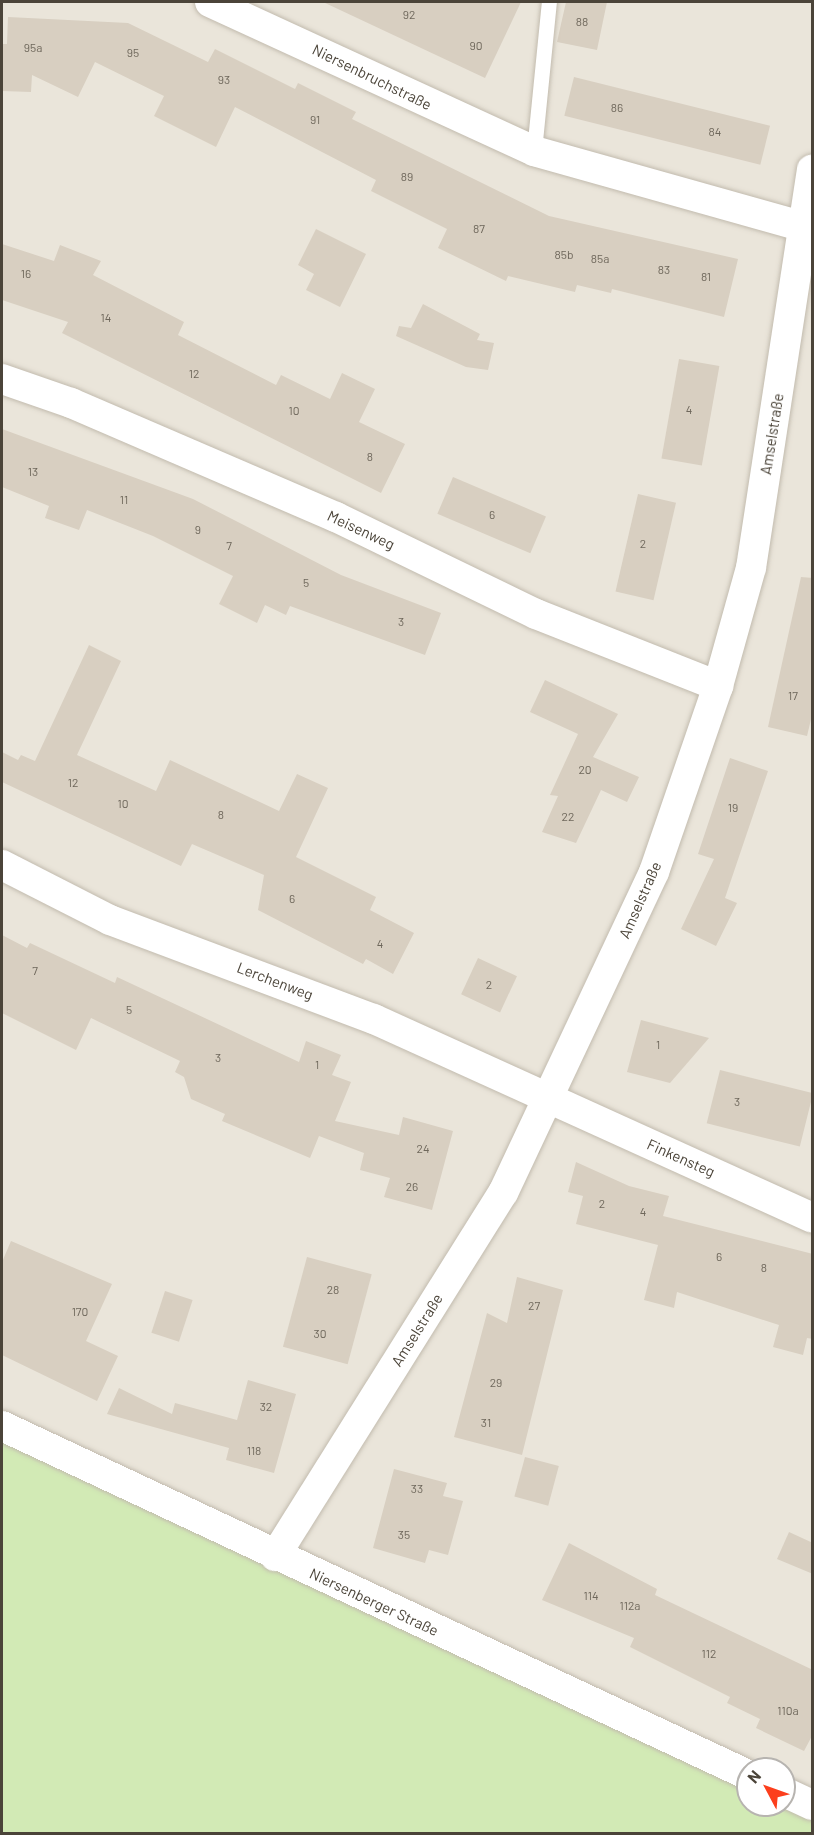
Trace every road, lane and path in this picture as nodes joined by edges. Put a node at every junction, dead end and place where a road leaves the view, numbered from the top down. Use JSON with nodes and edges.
{"nodes":[{"id":1,"x":210,"y":2,"type":"edge"},
{"id":2,"x":549,"y":2,"type":"edge"},
{"id":3,"x":534,"y":151,"type":"junction"},
{"id":4,"x":813,"y":170,"type":"edge"},
{"id":5,"x":809,"y":228,"type":"edge"},
{"id":6,"x":2,"y":379,"type":"edge"},
{"id":7,"x":718,"y":686,"type":"junction"},
{"id":8,"x":2,"y":865,"type":"edge"},
{"id":9,"x":549,"y":1098,"type":"junction"},
{"id":10,"x":813,"y":1218,"type":"edge"},
{"id":11,"x":2,"y":1426,"type":"edge"},
{"id":12,"x":274,"y":1556,"type":"junction"},
{"id":13,"x":736,"y":1769,"type":"edge"},
{"id":14,"x":796,"y":1797,"type":"edge"},
{"id":15,"x":813,"y":1805,"type":"edge"}],
"edges":[{"from":1,"to":3,"type":"street","name":"Niersenbruchstraße"},
{"from":2,"to":3,"type":"lane"},
{"from":3,"to":5,"type":"street","name":"Niersenbruchstraße"},
{"from":4,"to":5,"type":"street","name":"Amselstraße"},
{"from":5,"to":7,"type":"street","name":"Amselstraße"},
{"from":6,"to":7,"type":"street","name":"Meisenweg"},
{"from":7,"to":9,"type":"street","name":"Amselstraße"},
{"from":8,"to":9,"type":"street","name":"Lerchenweg"},
{"from":9,"to":10,"type":"street","name":"Finkensteg"},
{"from":9,"to":12,"type":"street","name":"Amselstraße"},
{"from":11,"to":12,"type":"street","name":"Niersenberger Straße"},
{"from":12,"to":13,"type":"street","name":"Niersenberger Straße"},
{"from":14,"to":15,"type":"street"}]}
